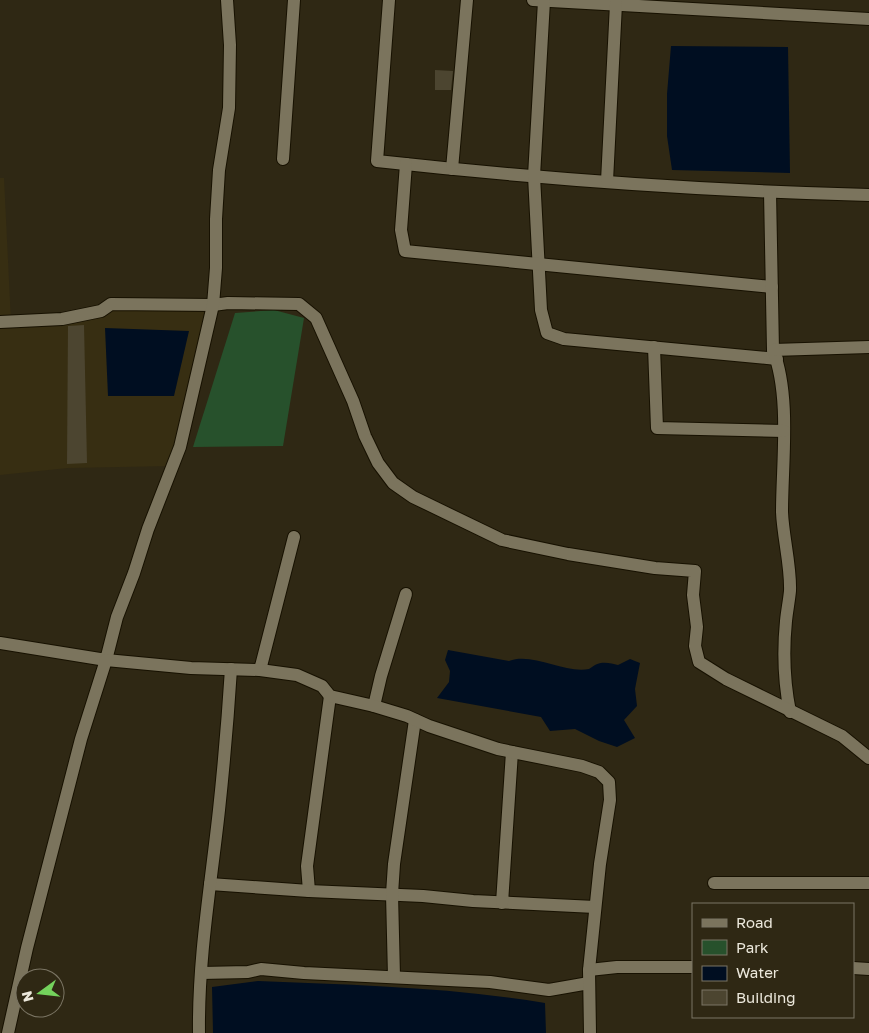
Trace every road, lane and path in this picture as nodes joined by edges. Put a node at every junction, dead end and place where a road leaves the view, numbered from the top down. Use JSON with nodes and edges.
{"nodes":[{"id":1,"x":228,"y":0,"type":"edge"},
{"id":2,"x":294,"y":0,"type":"edge"},
{"id":3,"x":389,"y":0,"type":"edge"},
{"id":4,"x":467,"y":0,"type":"edge"},
{"id":5,"x":533,"y":0,"type":"edge"},
{"id":6,"x":544,"y":0,"type":"edge"},
{"id":7,"x":577,"y":1,"type":"edge"},
{"id":8,"x":668,"y":3,"type":"edge"},
{"id":9,"x":616,"y":4,"type":"junction"},
{"id":10,"x":869,"y":19,"type":"edge"},
{"id":11,"x":283,"y":159,"type":"dead end"},
{"id":12,"x":406,"y":164,"type":"junction"},
{"id":13,"x":452,"y":169,"type":"junction"},
{"id":14,"x":534,"y":176,"type":"junction"},
{"id":15,"x":607,"y":182,"type":"junction"},
{"id":16,"x":770,"y":192,"type":"junction"},
{"id":17,"x":869,"y":195,"type":"edge"},
{"id":18,"x":538,"y":263,"type":"junction"},
{"id":19,"x":772,"y":287,"type":"junction"},
{"id":20,"x":213,"y":305,"type":"junction"},
{"id":21,"x":0,"y":322,"type":"edge"},
{"id":22,"x":869,"y":347,"type":"edge"},
{"id":23,"x":654,"y":348,"type":"junction"},
{"id":24,"x":775,"y":354,"type":"junction"},
{"id":25,"x":784,"y":432,"type":"junction"},
{"id":26,"x":294,"y":537,"type":"dead end"},
{"id":27,"x":406,"y":594,"type":"dead end"},
{"id":28,"x":0,"y":643,"type":"edge"},
{"id":29,"x":106,"y":660,"type":"junction"},
{"id":30,"x":231,"y":670,"type":"junction"},
{"id":31,"x":260,"y":670,"type":"junction"},
{"id":32,"x":330,"y":696,"type":"junction"},
{"id":33,"x":374,"y":706,"type":"junction"},
{"id":34,"x":790,"y":712,"type":"junction"},
{"id":35,"x":415,"y":720,"type":"junction"},
{"id":36,"x":512,"y":752,"type":"junction"},
{"id":37,"x":869,"y":758,"type":"edge"},
{"id":38,"x":869,"y":883,"type":"edge"},
{"id":39,"x":210,"y":884,"type":"junction"},
{"id":40,"x":714,"y":884,"type":"dead end"},
{"id":41,"x":308,"y":891,"type":"junction"},
{"id":42,"x":392,"y":894,"type":"junction"},
{"id":43,"x":502,"y":902,"type":"junction"},
{"id":44,"x":595,"y":908,"type":"junction"},
{"id":45,"x":692,"y":967,"type":"edge"},
{"id":46,"x":854,"y":968,"type":"edge"},
{"id":47,"x":869,"y":968,"type":"edge"},
{"id":48,"x":589,"y":970,"type":"junction"},
{"id":49,"x":201,"y":974,"type":"junction"},
{"id":50,"x":394,"y":977,"type":"junction"},
{"id":51,"x":589,"y":983,"type":"junction"},
{"id":52,"x":8,"y":1033,"type":"edge"},
{"id":53,"x":199,"y":1033,"type":"edge"},
{"id":54,"x":590,"y":1033,"type":"edge"}],
"edges":[{"from":1,"to":20,"type":"street"},
{"from":2,"to":11,"type":"street"},
{"from":3,"to":12,"type":"street"},
{"from":4,"to":13,"type":"street"},
{"from":5,"to":6,"type":"street"},
{"from":6,"to":7,"type":"street"},
{"from":6,"to":14,"type":"street"},
{"from":7,"to":9,"type":"street"},
{"from":8,"to":9,"type":"street"},
{"from":8,"to":10,"type":"street"},
{"from":9,"to":15,"type":"street"},
{"from":12,"to":13,"type":"street"},
{"from":12,"to":18,"type":"street"},
{"from":13,"to":14,"type":"street"},
{"from":14,"to":15,"type":"street"},
{"from":14,"to":18,"type":"street"},
{"from":15,"to":16,"type":"street"},
{"from":16,"to":17,"type":"street"},
{"from":16,"to":19,"type":"street"},
{"from":18,"to":19,"type":"street"},
{"from":18,"to":23,"type":"street"},
{"from":19,"to":24,"type":"street"},
{"from":20,"to":21,"type":"street"},
{"from":20,"to":29,"type":"street"},
{"from":20,"to":34,"type":"street"},
{"from":22,"to":24,"type":"street"},
{"from":23,"to":24,"type":"street"},
{"from":23,"to":25,"type":"street"},
{"from":24,"to":25,"type":"street"},
{"from":25,"to":34,"type":"street"},
{"from":26,"to":31,"type":"street"},
{"from":27,"to":33,"type":"street"},
{"from":28,"to":29,"type":"street"},
{"from":29,"to":30,"type":"street"},
{"from":29,"to":52,"type":"street"},
{"from":30,"to":31,"type":"street"},
{"from":30,"to":39,"type":"street"},
{"from":31,"to":32,"type":"street"},
{"from":32,"to":33,"type":"street"},
{"from":32,"to":41,"type":"street"},
{"from":33,"to":35,"type":"street"},
{"from":34,"to":37,"type":"street"},
{"from":35,"to":36,"type":"street"},
{"from":35,"to":42,"type":"street"},
{"from":36,"to":43,"type":"street"},
{"from":36,"to":44,"type":"street"},
{"from":38,"to":40,"type":"street"},
{"from":39,"to":41,"type":"street"},
{"from":39,"to":49,"type":"street"},
{"from":41,"to":42,"type":"street"},
{"from":42,"to":43,"type":"street"},
{"from":42,"to":50,"type":"street"},
{"from":43,"to":44,"type":"street"},
{"from":44,"to":48,"type":"street"},
{"from":45,"to":48,"type":"street"},
{"from":46,"to":47,"type":"street"},
{"from":48,"to":51,"type":"street"},
{"from":49,"to":50,"type":"street"},
{"from":49,"to":53,"type":"street"},
{"from":50,"to":51,"type":"street"},
{"from":51,"to":54,"type":"street"}]}
